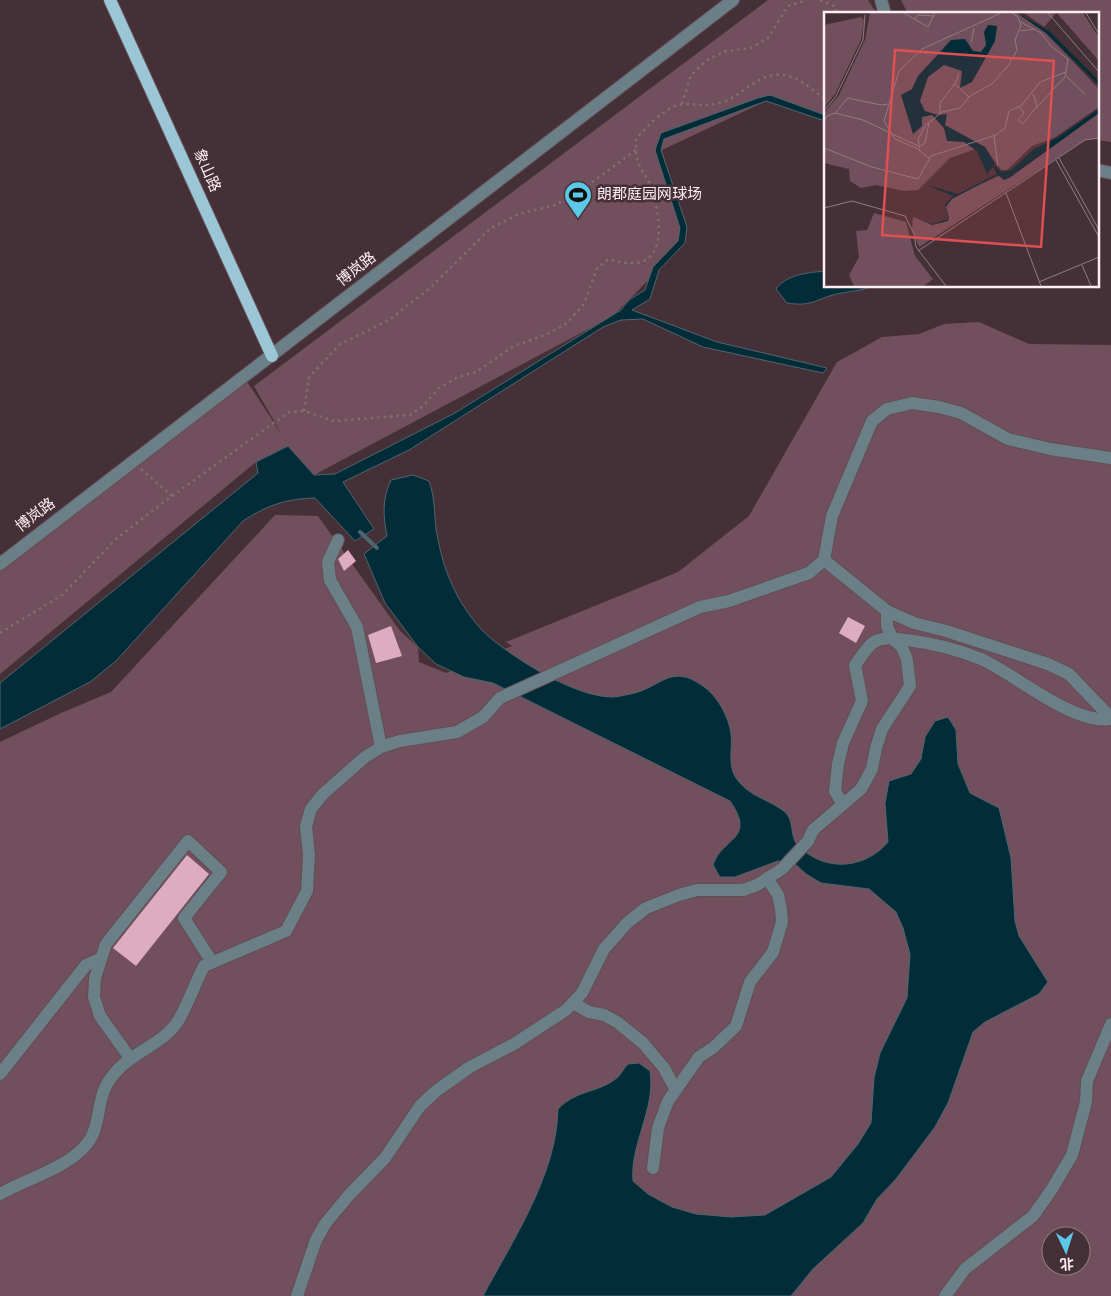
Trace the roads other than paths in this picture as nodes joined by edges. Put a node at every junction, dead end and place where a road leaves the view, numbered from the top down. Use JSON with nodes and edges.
{"nodes":[{"id":1,"x":110,"y":0,"type":"edge"},
{"id":2,"x":733,"y":0,"type":"edge"},
{"id":3,"x":1098,"y":170,"type":"edge"},
{"id":4,"x":1111,"y":173,"type":"edge"},
{"id":5,"x":272,"y":356,"type":"junction"},
{"id":6,"x":1111,"y":458,"type":"edge"},
{"id":7,"x":338,"y":540,"type":"dead end"},
{"id":8,"x":824,"y":560,"type":"junction"},
{"id":9,"x":0,"y":564,"type":"edge"},
{"id":10,"x":887,"y":611,"type":"junction"},
{"id":11,"x":892,"y":638,"type":"junction"},
{"id":12,"x":1111,"y":718,"type":"edge"},
{"id":13,"x":381,"y":747,"type":"junction"},
{"id":14,"x":842,"y":803,"type":"junction"},
{"id":15,"x":767,"y":878,"type":"junction"},
{"id":16,"x":100,"y":959,"type":"junction"},
{"id":17,"x":212,"y":962,"type":"junction"},
{"id":18,"x":574,"y":1003,"type":"junction"},
{"id":19,"x":1111,"y":1024,"type":"edge"},
{"id":20,"x":130,"y":1058,"type":"junction"},
{"id":21,"x":0,"y":1074,"type":"edge"},
{"id":22,"x":675,"y":1088,"type":"junction"},
{"id":23,"x":653,"y":1168,"type":"dead end"},
{"id":24,"x":0,"y":1194,"type":"edge"},
{"id":25,"x":297,"y":1296,"type":"edge"},
{"id":26,"x":945,"y":1296,"type":"edge"}],
"edges":[{"from":1,"to":5,"type":"main road","name":"象山路"},
{"from":2,"to":5,"type":"street","name":"博岚路"},
{"from":3,"to":4,"type":"street"},
{"from":5,"to":9,"type":"street","name":"博岚路"},
{"from":6,"to":8,"type":"street"},
{"from":7,"to":13,"type":"street"},
{"from":8,"to":10,"type":"street"},
{"from":8,"to":13,"type":"street"},
{"from":10,"to":11,"type":"street"},
{"from":10,"to":12,"type":"street"},
{"from":11,"to":12,"type":"street"},
{"from":11,"to":14,"type":"street"},
{"from":11,"to":14,"type":"street"},
{"from":13,"to":17,"type":"street"},
{"from":14,"to":15,"type":"street"},
{"from":15,"to":18,"type":"street"},
{"from":15,"to":22,"type":"street"},
{"from":16,"to":17,"type":"street"},
{"from":16,"to":20,"type":"street"},
{"from":16,"to":21,"type":"street"},
{"from":17,"to":20,"type":"street"},
{"from":18,"to":22,"type":"street"},
{"from":18,"to":25,"type":"street"},
{"from":19,"to":26,"type":"street"},
{"from":20,"to":24,"type":"street"},
{"from":22,"to":23,"type":"street"}]}
